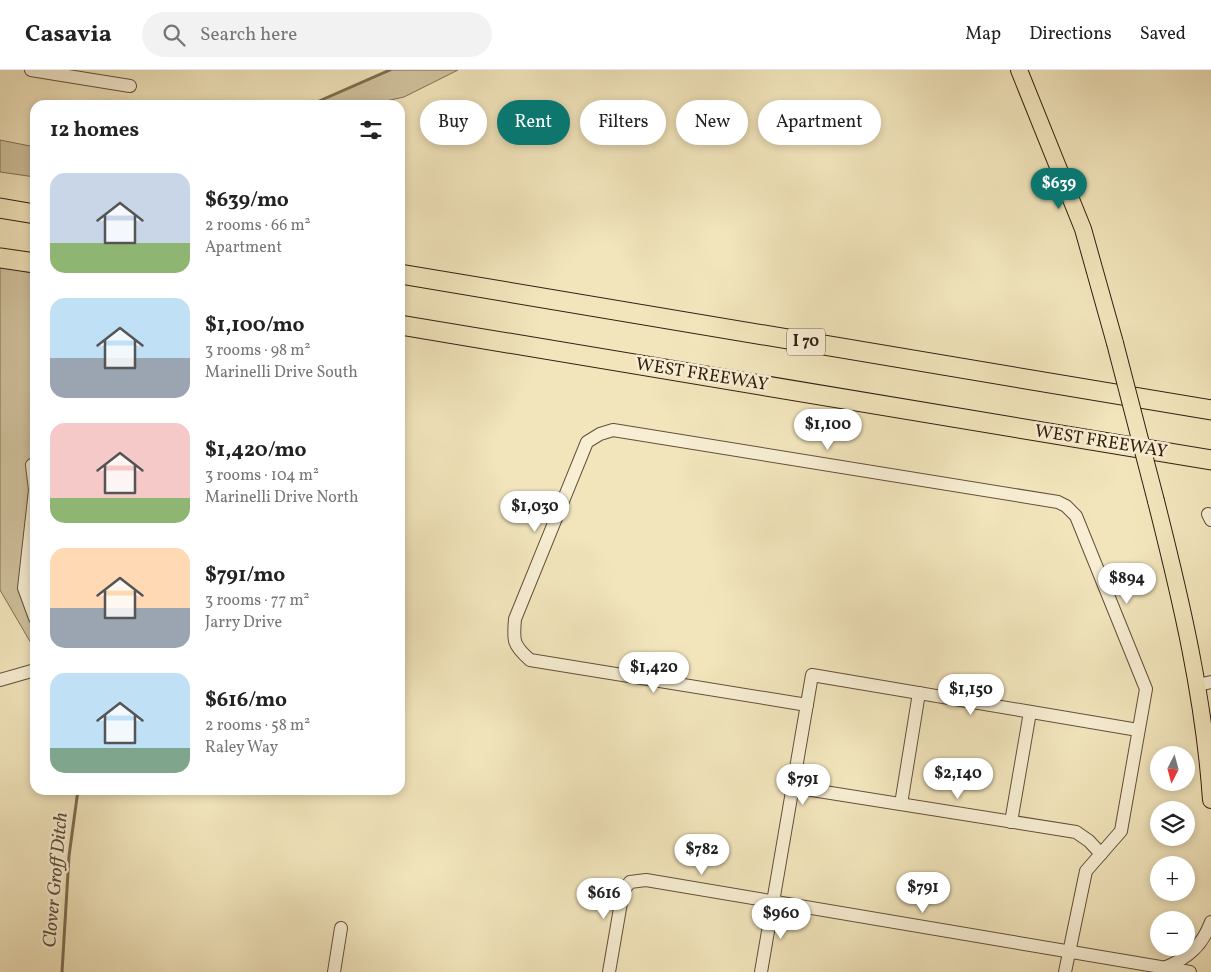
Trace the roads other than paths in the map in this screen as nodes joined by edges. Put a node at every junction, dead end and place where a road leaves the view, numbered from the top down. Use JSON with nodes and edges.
{"nodes":[{"id":1,"x":1019,"y":70,"type":"edge"},
{"id":2,"x":39,"y":71,"type":"edge"},
{"id":3,"x":130,"y":86,"type":"dead end"},
{"id":4,"x":0,"y":208,"type":"edge"},
{"id":5,"x":30,"y":213,"type":"edge"},
{"id":6,"x":0,"y":258,"type":"edge"},
{"id":7,"x":30,"y":262,"type":"edge"},
{"id":8,"x":405,"y":275,"type":"edge"},
{"id":9,"x":405,"y":325,"type":"edge"},
{"id":10,"x":1211,"y":410,"type":"edge"},
{"id":11,"x":1211,"y":460,"type":"edge"},
{"id":12,"x":30,"y":535,"type":"edge"},
{"id":13,"x":30,"y":604,"type":"edge"},
{"id":14,"x":30,"y":672,"type":"edge"},
{"id":15,"x":0,"y":680,"type":"edge"},
{"id":16,"x":1204,"y":684,"type":"edge"},
{"id":17,"x":919,"y":693,"type":"junction"},
{"id":18,"x":807,"y":705,"type":"junction"},
{"id":19,"x":1030,"y":712,"type":"junction"},
{"id":20,"x":1138,"y":730,"type":"junction"},
{"id":21,"x":793,"y":787,"type":"junction"},
{"id":22,"x":1211,"y":800,"type":"edge"},
{"id":23,"x":901,"y":804,"type":"junction"},
{"id":24,"x":1011,"y":822,"type":"junction"},
{"id":25,"x":1101,"y":854,"type":"junction"},
{"id":26,"x":773,"y":903,"type":"junction"},
{"id":27,"x":1211,"y":922,"type":"edge"},
{"id":28,"x":341,"y":928,"type":"dead end"},
{"id":29,"x":1069,"y":952,"type":"junction"},
{"id":30,"x":1164,"y":968,"type":"junction"},
{"id":31,"x":334,"y":972,"type":"edge"},
{"id":32,"x":609,"y":972,"type":"edge"},
{"id":33,"x":761,"y":972,"type":"edge"},
{"id":34,"x":1065,"y":972,"type":"edge"},
{"id":35,"x":1190,"y":972,"type":"edge"}],
"edges":[{"from":1,"to":16,"type":"main road","bridge":true},
{"from":2,"to":3,"type":"street"},
{"from":4,"to":5,"type":"highway"},
{"from":6,"to":7,"type":"highway"},
{"from":8,"to":10,"type":"highway","number":"I 70"},
{"from":9,"to":11,"type":"highway","name":"WEST FREEWAY"},
{"from":12,"to":13,"type":"street"},
{"from":14,"to":15,"type":"street"},
{"from":16,"to":22,"type":"main road"},
{"from":17,"to":18,"type":"street"},
{"from":17,"to":19,"type":"street"},
{"from":17,"to":23,"type":"street"},
{"from":18,"to":20,"type":"street"},
{"from":18,"to":21,"type":"street"},
{"from":19,"to":20,"type":"street"},
{"from":19,"to":24,"type":"street"},
{"from":20,"to":25,"type":"street"},
{"from":21,"to":23,"type":"street"},
{"from":21,"to":26,"type":"street"},
{"from":23,"to":24,"type":"street"},
{"from":24,"to":25,"type":"street"},
{"from":25,"to":29,"type":"street"},
{"from":26,"to":29,"type":"street"},
{"from":26,"to":32,"type":"street"},
{"from":26,"to":33,"type":"street"},
{"from":27,"to":30,"type":"street"},
{"from":28,"to":31,"type":"street"},
{"from":29,"to":30,"type":"street"},
{"from":29,"to":34,"type":"street"},
{"from":30,"to":35,"type":"street"}]}
